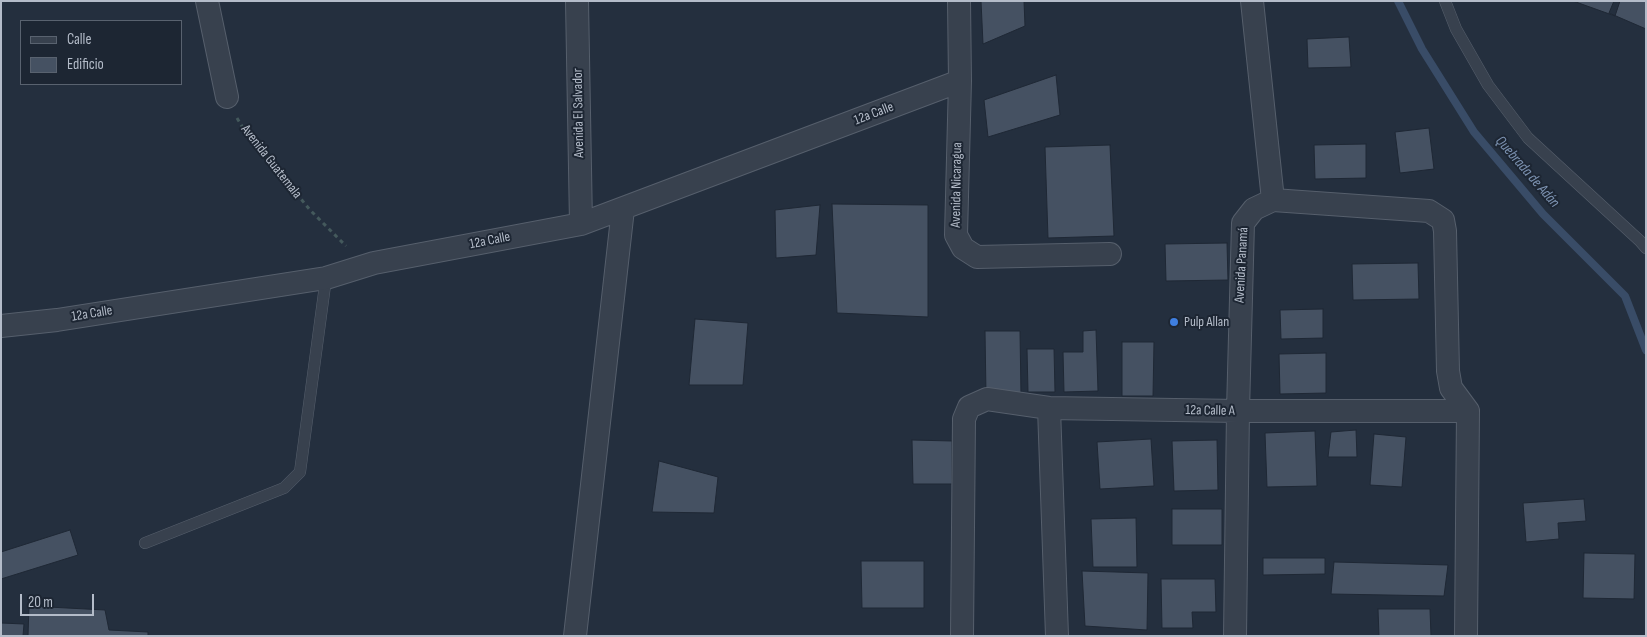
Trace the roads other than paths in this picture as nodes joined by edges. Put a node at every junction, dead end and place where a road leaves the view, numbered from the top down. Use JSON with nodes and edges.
{"nodes":[{"id":1,"x":207,"y":1,"type":"edge"},
{"id":2,"x":577,"y":1,"type":"edge"},
{"id":3,"x":959,"y":1,"type":"edge"},
{"id":4,"x":1252,"y":1,"type":"edge"},
{"id":5,"x":1445,"y":1,"type":"edge"},
{"id":6,"x":960,"y":81,"type":"junction"},
{"id":7,"x":227,"y":97,"type":"road end"},
{"id":8,"x":1273,"y":200,"type":"junction"},
{"id":9,"x":623,"y":210,"type":"junction"},
{"id":10,"x":581,"y":224,"type":"junction"},
{"id":11,"x":1646,"y":248,"type":"edge"},
{"id":12,"x":1110,"y":254,"type":"dead end"},
{"id":13,"x":326,"y":278,"type":"junction"},
{"id":14,"x":1,"y":326,"type":"edge"},
{"id":15,"x":1050,"y":408,"type":"junction"},
{"id":16,"x":1238,"y":411,"type":"junction"},
{"id":17,"x":1468,"y":411,"type":"junction"},
{"id":18,"x":145,"y":543,"type":"dead end"},
{"id":19,"x":575,"y":636,"type":"edge"},
{"id":20,"x":962,"y":636,"type":"edge"},
{"id":21,"x":1057,"y":636,"type":"edge"},
{"id":22,"x":1235,"y":636,"type":"edge"},
{"id":23,"x":1466,"y":636,"type":"edge"}],
"edges":[{"from":1,"to":7,"type":"street"},
{"from":2,"to":10,"type":"street","name":"Avenida El Salvador"},
{"from":3,"to":6,"type":"street","name":"Avenida Nicaragua"},
{"from":4,"to":8,"type":"street"},
{"from":5,"to":11,"type":"lane"},
{"from":6,"to":9,"type":"street","name":"12a Calle"},
{"from":6,"to":12,"type":"street","name":"Avenida Nicaragua"},
{"from":8,"to":16,"type":"street","name":"Avenida Panamá"},
{"from":8,"to":17,"type":"street"},
{"from":9,"to":10,"type":"street","name":"12a Calle"},
{"from":9,"to":19,"type":"street"},
{"from":10,"to":13,"type":"street","name":"12a Calle"},
{"from":13,"to":14,"type":"street","name":"12a Calle"},
{"from":13,"to":18,"type":"lane"},
{"from":15,"to":16,"type":"street","name":"12a Calle A"},
{"from":15,"to":20,"type":"street","name":"12a Calle A"},
{"from":15,"to":21,"type":"street"},
{"from":16,"to":17,"type":"street","name":"12a Calle A"},
{"from":16,"to":22,"type":"street","name":"Avenida Panamá"},
{"from":17,"to":23,"type":"street"}]}
